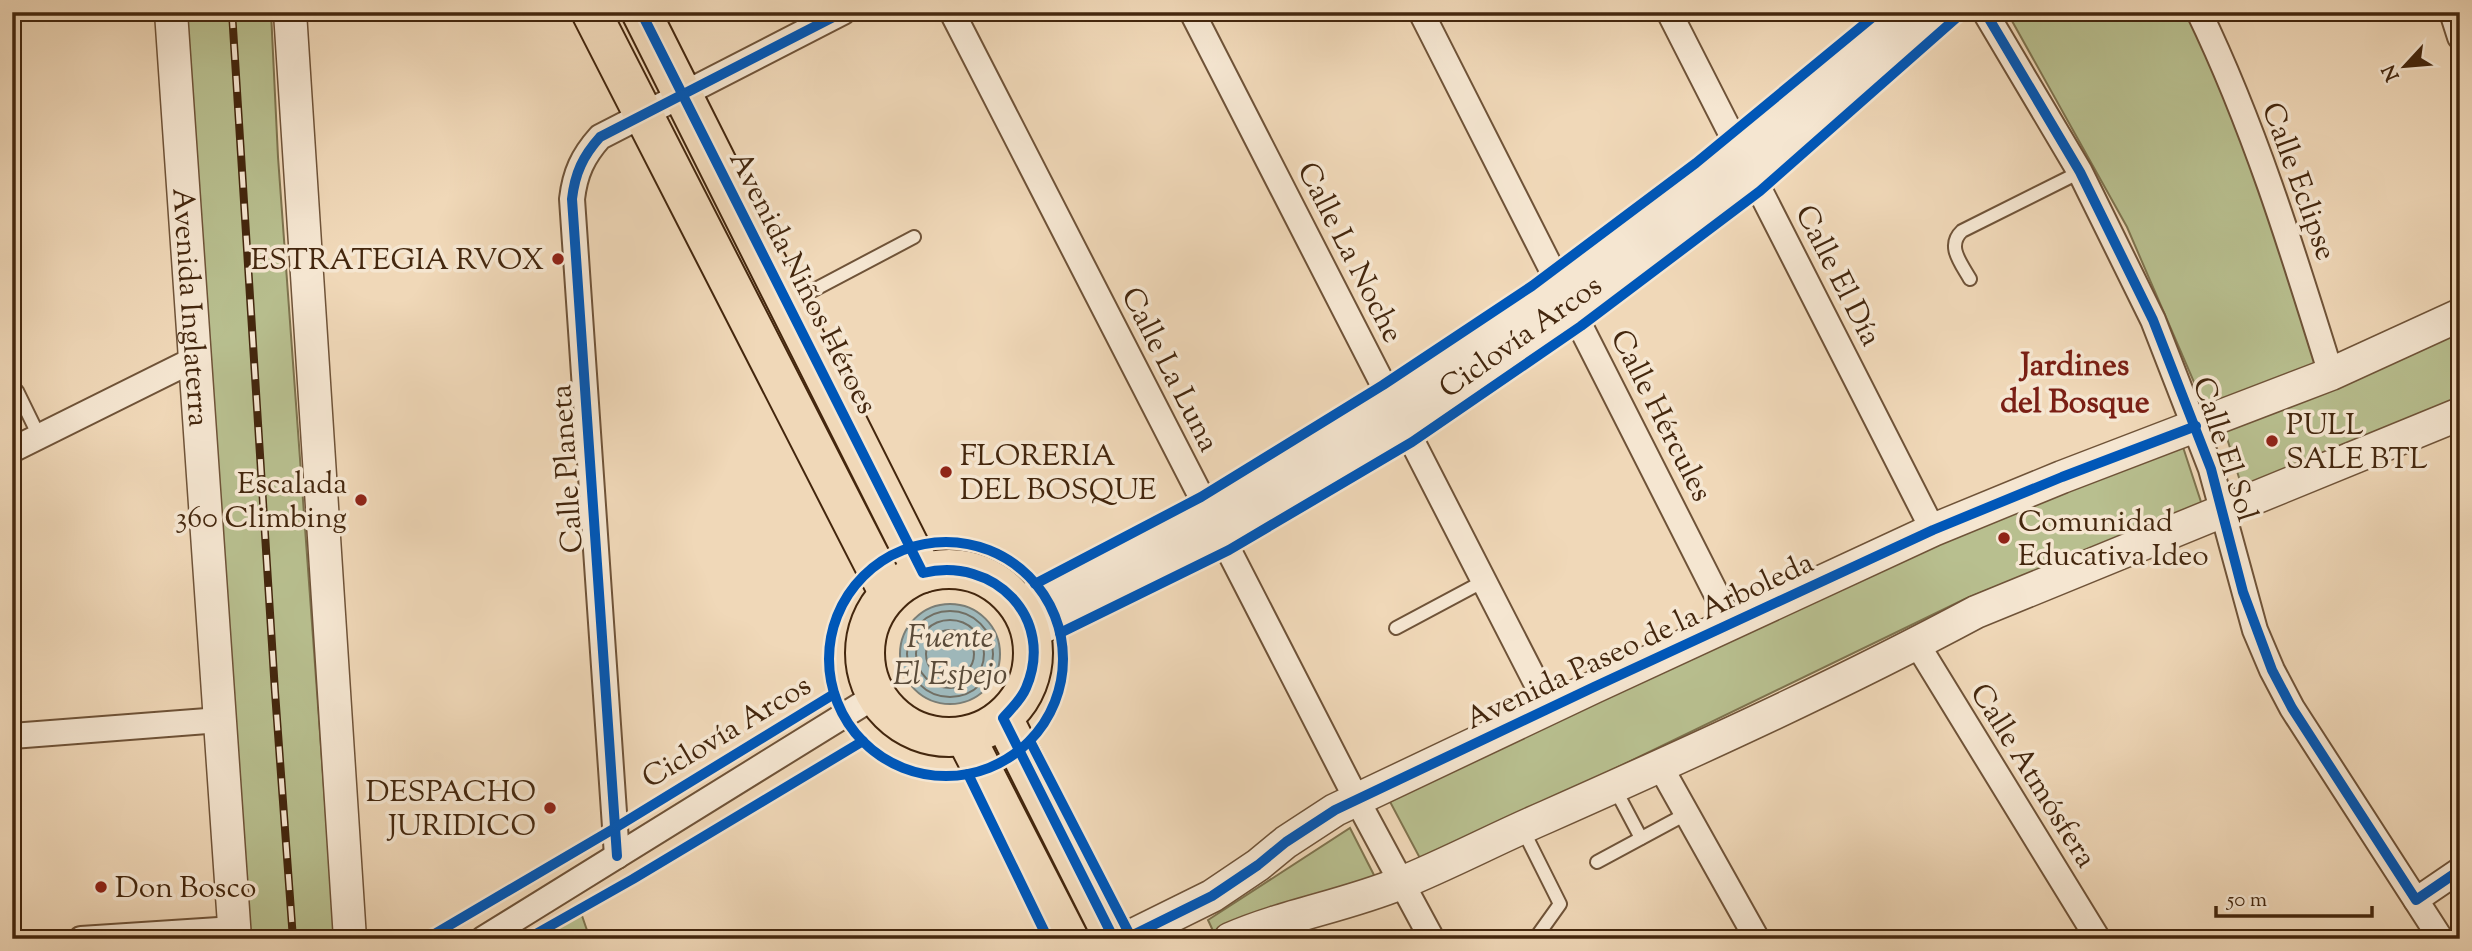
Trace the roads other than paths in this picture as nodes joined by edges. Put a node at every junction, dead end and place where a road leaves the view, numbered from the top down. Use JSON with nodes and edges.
{"nodes":[{"id":1,"x":171,"y":12,"type":"edge"},
{"id":2,"x":290,"y":12,"type":"edge"},
{"id":3,"x":591,"y":12,"type":"edge"},
{"id":4,"x":641,"y":12,"type":"edge"},
{"id":5,"x":843,"y":12,"type":"edge"},
{"id":6,"x":952,"y":12,"type":"edge"},
{"id":7,"x":1192,"y":12,"type":"edge"},
{"id":8,"x":1421,"y":12,"type":"edge"},
{"id":9,"x":1670,"y":12,"type":"edge"},
{"id":10,"x":1900,"y":12,"type":"edge"},
{"id":11,"x":1945,"y":12,"type":"edge"},
{"id":12,"x":1985,"y":12,"type":"edge"},
{"id":13,"x":2199,"y":12,"type":"edge"},
{"id":14,"x":2452,"y":12,"type":"edge"},
{"id":15,"x":2460,"y":37,"type":"edge"},
{"id":16,"x":682,"y":95,"type":"junction"},
{"id":17,"x":645,"y":114,"type":"junction"},
{"id":18,"x":1746,"y":162,"type":"junction"},
{"id":19,"x":2080,"y":172,"type":"junction"},
{"id":20,"x":914,"y":237,"type":"dead end"},
{"id":21,"x":1970,"y":279,"type":"dead end"},
{"id":22,"x":1567,"y":299,"type":"junction"},
{"id":23,"x":787,"y":304,"type":"junction"},
{"id":24,"x":2460,"y":315,"type":"edge"},
{"id":25,"x":195,"y":359,"type":"junction"},
{"id":26,"x":2331,"y":374,"type":"junction"},
{"id":27,"x":17,"y":391,"type":"dead end"},
{"id":28,"x":1398,"y":414,"type":"junction"},
{"id":29,"x":2460,"y":414,"type":"edge"},
{"id":30,"x":2196,"y":426,"type":"junction"},
{"id":31,"x":39,"y":436,"type":"junction"},
{"id":32,"x":12,"y":450,"type":"edge"},
{"id":33,"x":2223,"y":511,"type":"junction"},
{"id":34,"x":1214,"y":521,"type":"junction"},
{"id":35,"x":1933,"y":530,"type":"junction"},
{"id":36,"x":923,"y":573,"type":"junction"},
{"id":37,"x":1484,"y":581,"type":"junction"},
{"id":38,"x":889,"y":594,"type":"junction"},
{"id":39,"x":1025,"y":619,"type":"junction"},
{"id":40,"x":1731,"y":622,"type":"junction"},
{"id":41,"x":1396,"y":628,"type":"dead end"},
{"id":42,"x":1917,"y":644,"type":"junction"},
{"id":43,"x":877,"y":695,"type":"junction"},
{"id":44,"x":1549,"y":708,"type":"junction"},
{"id":45,"x":1003,"y":718,"type":"junction"},
{"id":46,"x":220,"y":720,"type":"junction"},
{"id":47,"x":12,"y":736,"type":"edge"},
{"id":48,"x":965,"y":736,"type":"junction"},
{"id":49,"x":1660,"y":766,"type":"junction"},
{"id":50,"x":1614,"y":786,"type":"junction"},
{"id":51,"x":1357,"y":800,"type":"junction"},
{"id":52,"x":1686,"y":814,"type":"junction"},
{"id":53,"x":1521,"y":827,"type":"junction"},
{"id":54,"x":1641,"y":838,"type":"junction"},
{"id":55,"x":617,"y":856,"type":"junction"},
{"id":56,"x":1597,"y":862,"type":"dead end"},
{"id":57,"x":2460,"y":870,"type":"edge"},
{"id":58,"x":1402,"y":883,"type":"junction"},
{"id":59,"x":2416,"y":900,"type":"junction"},
{"id":60,"x":234,"y":934,"type":"edge"},
{"id":61,"x":81,"y":939,"type":"edge"},
{"id":62,"x":350,"y":939,"type":"edge"},
{"id":63,"x":483,"y":939,"type":"edge"},
{"id":64,"x":1069,"y":939,"type":"edge"},
{"id":65,"x":1114,"y":939,"type":"edge"},
{"id":66,"x":1125,"y":939,"type":"edge"},
{"id":67,"x":1230,"y":939,"type":"edge"},
{"id":68,"x":1432,"y":939,"type":"edge"},
{"id":69,"x":1535,"y":939,"type":"edge"},
{"id":70,"x":1757,"y":939,"type":"edge"},
{"id":71,"x":2098,"y":939,"type":"edge"},
{"id":72,"x":2441,"y":939,"type":"edge"}],
"edges":[{"from":1,"to":25,"type":"street","name":"Avenida Inglaterra"},
{"from":2,"to":62,"type":"street"},
{"from":3,"to":17,"type":"main road"},
{"from":4,"to":16,"type":"main road","name":"Avenida Niños Héroes"},
{"from":5,"to":16,"type":"street","name":"Calle Planeta"},
{"from":6,"to":34,"type":"street","name":"Calle La Luna"},
{"from":7,"to":28,"type":"street","name":"Calle La Noche"},
{"from":8,"to":22,"type":"street","name":"Calle Hércules"},
{"from":9,"to":18,"type":"street","name":"Calle El Día"},
{"from":10,"to":18,"type":"street"},
{"from":11,"to":18,"type":"street"},
{"from":12,"to":19,"type":"street","name":"Calle El Sol"},
{"from":13,"to":26,"type":"street","name":"Calle Eclipse"},
{"from":14,"to":15,"type":"street"},
{"from":16,"to":17,"type":"street","name":"Calle Planeta"},
{"from":16,"to":23,"type":"main road","name":"Avenida Niños Héroes"},
{"from":17,"to":38,"type":"main road"},
{"from":17,"to":55,"type":"street","name":"Calle Planeta"},
{"from":18,"to":22,"type":"street"},
{"from":18,"to":35,"type":"street","name":"Calle El Día"},
{"from":19,"to":21,"type":"lane"},
{"from":19,"to":30,"type":"street","name":"Calle El Sol"},
{"from":20,"to":23,"type":"lane"},
{"from":22,"to":28,"type":"street"},
{"from":22,"to":40,"type":"street","name":"Calle Hércules"},
{"from":23,"to":36,"type":"main road","name":"Avenida Niños Héroes"},
{"from":24,"to":26,"type":"street","name":"Avenida Paseo de la Arboleda"},
{"from":25,"to":31,"type":"street"},
{"from":25,"to":46,"type":"street","name":"Avenida Inglaterra"},
{"from":26,"to":30,"type":"street","name":"Avenida Paseo de la Arboleda"},
{"from":27,"to":31,"type":"lane"},
{"from":28,"to":34,"type":"street"},
{"from":28,"to":37,"type":"street","name":"Calle La Noche"},
{"from":29,"to":33,"type":"street"},
{"from":30,"to":33,"type":"street","name":"Calle El Sol"},
{"from":30,"to":35,"type":"street","name":"Avenida Paseo de la Arboleda"},
{"from":31,"to":32,"type":"street"},
{"from":33,"to":42,"type":"street"},
{"from":33,"to":59,"type":"street","name":"Calle El Sol"},
{"from":34,"to":39,"type":"street"},
{"from":34,"to":51,"type":"street","name":"Calle La Luna"},
{"from":35,"to":40,"type":"street","name":"Avenida Paseo de la Arboleda"},
{"from":36,"to":38,"type":"main road"},
{"from":36,"to":39,"type":"main road"},
{"from":37,"to":41,"type":"lane"},
{"from":37,"to":44,"type":"street","name":"Calle La Noche"},
{"from":38,"to":43,"type":"main road"},
{"from":39,"to":45,"type":"main road"},
{"from":40,"to":44,"type":"street","name":"Avenida Paseo de la Arboleda"},
{"from":42,"to":49,"type":"street"},
{"from":42,"to":71,"type":"street","name":"Calle Atmósfera"},
{"from":43,"to":48,"type":"main road"},
{"from":43,"to":55,"type":"street"},
{"from":44,"to":51,"type":"street","name":"Avenida Paseo de la Arboleda"},
{"from":45,"to":48,"type":"main road"},
{"from":45,"to":65,"type":"main road"},
{"from":46,"to":47,"type":"street"},
{"from":46,"to":60,"type":"street","name":"Avenida Inglaterra"},
{"from":48,"to":64,"type":"main road"},
{"from":49,"to":50,"type":"street"},
{"from":49,"to":52,"type":"street"},
{"from":50,"to":53,"type":"street"},
{"from":50,"to":54,"type":"lane"},
{"from":51,"to":58,"type":"street","name":"Calle La Luna"},
{"from":51,"to":66,"type":"street","name":"Avenida Paseo de la Arboleda"},
{"from":52,"to":54,"type":"lane"},
{"from":52,"to":70,"type":"street"},
{"from":53,"to":58,"type":"street"},
{"from":53,"to":69,"type":"lane"},
{"from":54,"to":56,"type":"lane"},
{"from":55,"to":63,"type":"street"},
{"from":57,"to":59,"type":"street"},
{"from":58,"to":67,"type":"street"},
{"from":58,"to":68,"type":"street","name":"Calle La Luna"},
{"from":59,"to":72,"type":"street","name":"Calle El Sol"},
{"from":60,"to":61,"type":"street"}]}
